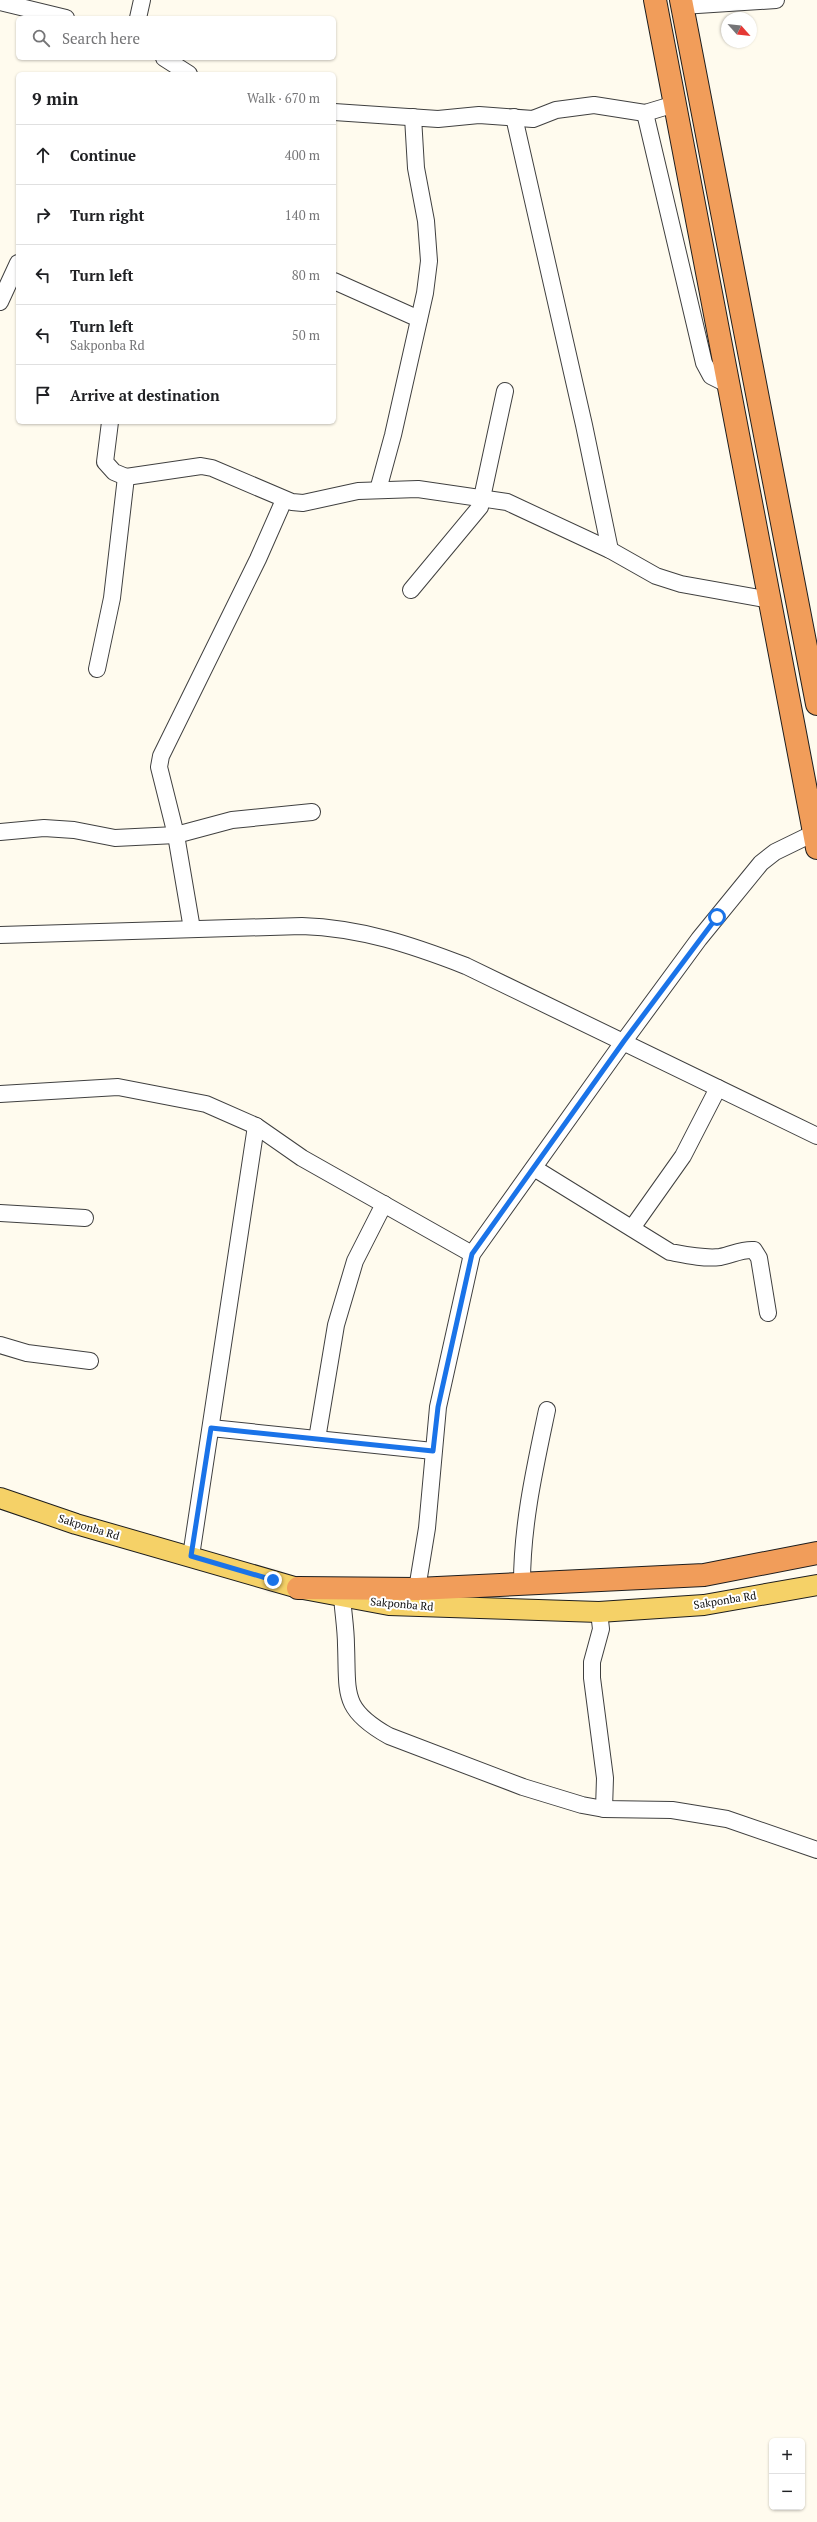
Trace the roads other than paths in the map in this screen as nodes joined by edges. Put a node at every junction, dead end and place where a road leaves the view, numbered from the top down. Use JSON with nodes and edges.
{"nodes":[{"id":1,"x":142,"y":0,"type":"edge"},
{"id":2,"x":655,"y":0,"type":"edge"},
{"id":3,"x":776,"y":0,"type":"edge"},
{"id":4,"x":0,"y":2,"type":"edge"},
{"id":5,"x":682,"y":3,"type":"edge"},
{"id":6,"x":58,"y":16,"type":"edge"},
{"id":7,"x":138,"y":16,"type":"edge"},
{"id":8,"x":167,"y":60,"type":"edge"},
{"id":9,"x":186,"y":72,"type":"edge"},
{"id":10,"x":675,"y":104,"type":"junction"},
{"id":11,"x":336,"y":112,"type":"edge"},
{"id":12,"x":645,"y":113,"type":"junction"},
{"id":13,"x":413,"y":117,"type":"junction"},
{"id":14,"x":514,"y":117,"type":"junction"},
{"id":15,"x":16,"y":267,"type":"edge"},
{"id":16,"x":336,"y":282,"type":"edge"},
{"id":17,"x":0,"y":302,"type":"edge"},
{"id":18,"x":419,"y":320,"type":"junction"},
{"id":19,"x":728,"y":385,"type":"junction"},
{"id":20,"x":505,"y":391,"type":"dead end"},
{"id":21,"x":110,"y":424,"type":"edge"},
{"id":22,"x":126,"y":477,"type":"junction"},
{"id":23,"x":378,"y":490,"type":"junction"},
{"id":24,"x":483,"y":499,"type":"junction"},
{"id":25,"x":284,"y":500,"type":"junction"},
{"id":26,"x":784,"y":533,"type":"junction"},
{"id":27,"x":758,"y":538,"type":"junction"},
{"id":28,"x":610,"y":550,"type":"junction"},
{"id":29,"x":411,"y":590,"type":"dead end"},
{"id":30,"x":770,"y":600,"type":"junction"},
{"id":31,"x":97,"y":669,"type":"dead end"},
{"id":32,"x":817,"y":704,"type":"edge"},
{"id":33,"x":312,"y":812,"type":"dead end"},
{"id":34,"x":0,"y":832,"type":"edge"},
{"id":35,"x":176,"y":835,"type":"junction"},
{"id":36,"x":815,"y":841,"type":"edge"},
{"id":37,"x":192,"y":929,"type":"junction"},
{"id":38,"x":0,"y":935,"type":"edge"},
{"id":39,"x":624,"y":1041,"type":"junction"},
{"id":40,"x":718,"y":1088,"type":"junction"},
{"id":41,"x":0,"y":1094,"type":"edge"},
{"id":42,"x":256,"y":1126,"type":"junction"},
{"id":43,"x":817,"y":1136,"type":"edge"},
{"id":44,"x":534,"y":1168,"type":"junction"},
{"id":45,"x":384,"y":1204,"type":"junction"},
{"id":46,"x":0,"y":1213,"type":"edge"},
{"id":47,"x":84,"y":1218,"type":"dead end"},
{"id":48,"x":632,"y":1228,"type":"junction"},
{"id":49,"x":472,"y":1254,"type":"junction"},
{"id":50,"x":768,"y":1313,"type":"dead end"},
{"id":51,"x":0,"y":1345,"type":"edge"},
{"id":52,"x":90,"y":1361,"type":"dead end"},
{"id":53,"x":547,"y":1410,"type":"dead end"},
{"id":54,"x":211,"y":1428,"type":"junction"},
{"id":55,"x":317,"y":1439,"type":"junction"},
{"id":56,"x":433,"y":1451,"type":"junction"},
{"id":57,"x":0,"y":1498,"type":"edge"},
{"id":58,"x":817,"y":1553,"type":"edge"},
{"id":59,"x":191,"y":1556,"type":"junction"},
{"id":60,"x":522,"y":1583,"type":"junction"},
{"id":61,"x":817,"y":1585,"type":"edge"},
{"id":62,"x":298,"y":1588,"type":"junction"},
{"id":63,"x":417,"y":1589,"type":"junction"},
{"id":64,"x":342,"y":1596,"type":"junction"},
{"id":65,"x":599,"y":1612,"type":"junction"},
{"id":66,"x":604,"y":1809,"type":"junction"},
{"id":67,"x":817,"y":1850,"type":"edge"}],
"edges":[{"from":1,"to":7,"type":"street"},
{"from":2,"to":10,"type":"highway"},
{"from":3,"to":5,"type":"street"},
{"from":4,"to":6,"type":"street"},
{"from":5,"to":26,"type":"highway"},
{"from":8,"to":9,"type":"street"},
{"from":10,"to":12,"type":"street"},
{"from":10,"to":19,"type":"highway"},
{"from":11,"to":13,"type":"street"},
{"from":12,"to":14,"type":"street"},
{"from":12,"to":19,"type":"street"},
{"from":13,"to":14,"type":"street"},
{"from":13,"to":18,"type":"street"},
{"from":14,"to":28,"type":"street"},
{"from":15,"to":17,"type":"street"},
{"from":16,"to":18,"type":"street"},
{"from":18,"to":23,"type":"street"},
{"from":19,"to":27,"type":"highway"},
{"from":20,"to":24,"type":"street"},
{"from":21,"to":22,"type":"street"},
{"from":22,"to":25,"type":"street"},
{"from":22,"to":31,"type":"street"},
{"from":23,"to":24,"type":"street"},
{"from":23,"to":25,"type":"street"},
{"from":24,"to":28,"type":"street"},
{"from":24,"to":29,"type":"street"},
{"from":25,"to":35,"type":"street"},
{"from":26,"to":27,"type":"highway"},
{"from":26,"to":32,"type":"highway"},
{"from":27,"to":30,"type":"highway"},
{"from":28,"to":30,"type":"street"},
{"from":30,"to":36,"type":"highway"},
{"from":33,"to":35,"type":"street"},
{"from":34,"to":35,"type":"street"},
{"from":35,"to":37,"type":"street"},
{"from":36,"to":39,"type":"street"},
{"from":37,"to":38,"type":"street"},
{"from":37,"to":39,"type":"street"},
{"from":39,"to":40,"type":"street"},
{"from":39,"to":44,"type":"street"},
{"from":40,"to":43,"type":"street"},
{"from":40,"to":48,"type":"street"},
{"from":41,"to":42,"type":"street"},
{"from":42,"to":45,"type":"street"},
{"from":42,"to":54,"type":"street"},
{"from":44,"to":48,"type":"street"},
{"from":44,"to":49,"type":"street"},
{"from":45,"to":49,"type":"street"},
{"from":45,"to":55,"type":"street"},
{"from":46,"to":47,"type":"street"},
{"from":48,"to":50,"type":"street"},
{"from":49,"to":56,"type":"street"},
{"from":51,"to":52,"type":"street"},
{"from":53,"to":60,"type":"street"},
{"from":54,"to":55,"type":"street"},
{"from":54,"to":59,"type":"street"},
{"from":55,"to":56,"type":"street"},
{"from":56,"to":63,"type":"street"},
{"from":57,"to":59,"type":"main road","name":"Sakponba Rd"},
{"from":58,"to":60,"type":"highway"},
{"from":59,"to":62,"type":"main road","name":"Sakponba Rd"},
{"from":60,"to":63,"type":"highway"},
{"from":61,"to":65,"type":"main road","name":"Sakponba Rd"},
{"from":62,"to":63,"type":"highway"},
{"from":62,"to":64,"type":"main road","name":"Sakponba Rd"},
{"from":64,"to":65,"type":"main road","name":"Sakponba Rd"},
{"from":64,"to":66,"type":"street"},
{"from":65,"to":66,"type":"street"},
{"from":66,"to":67,"type":"street"}]}
